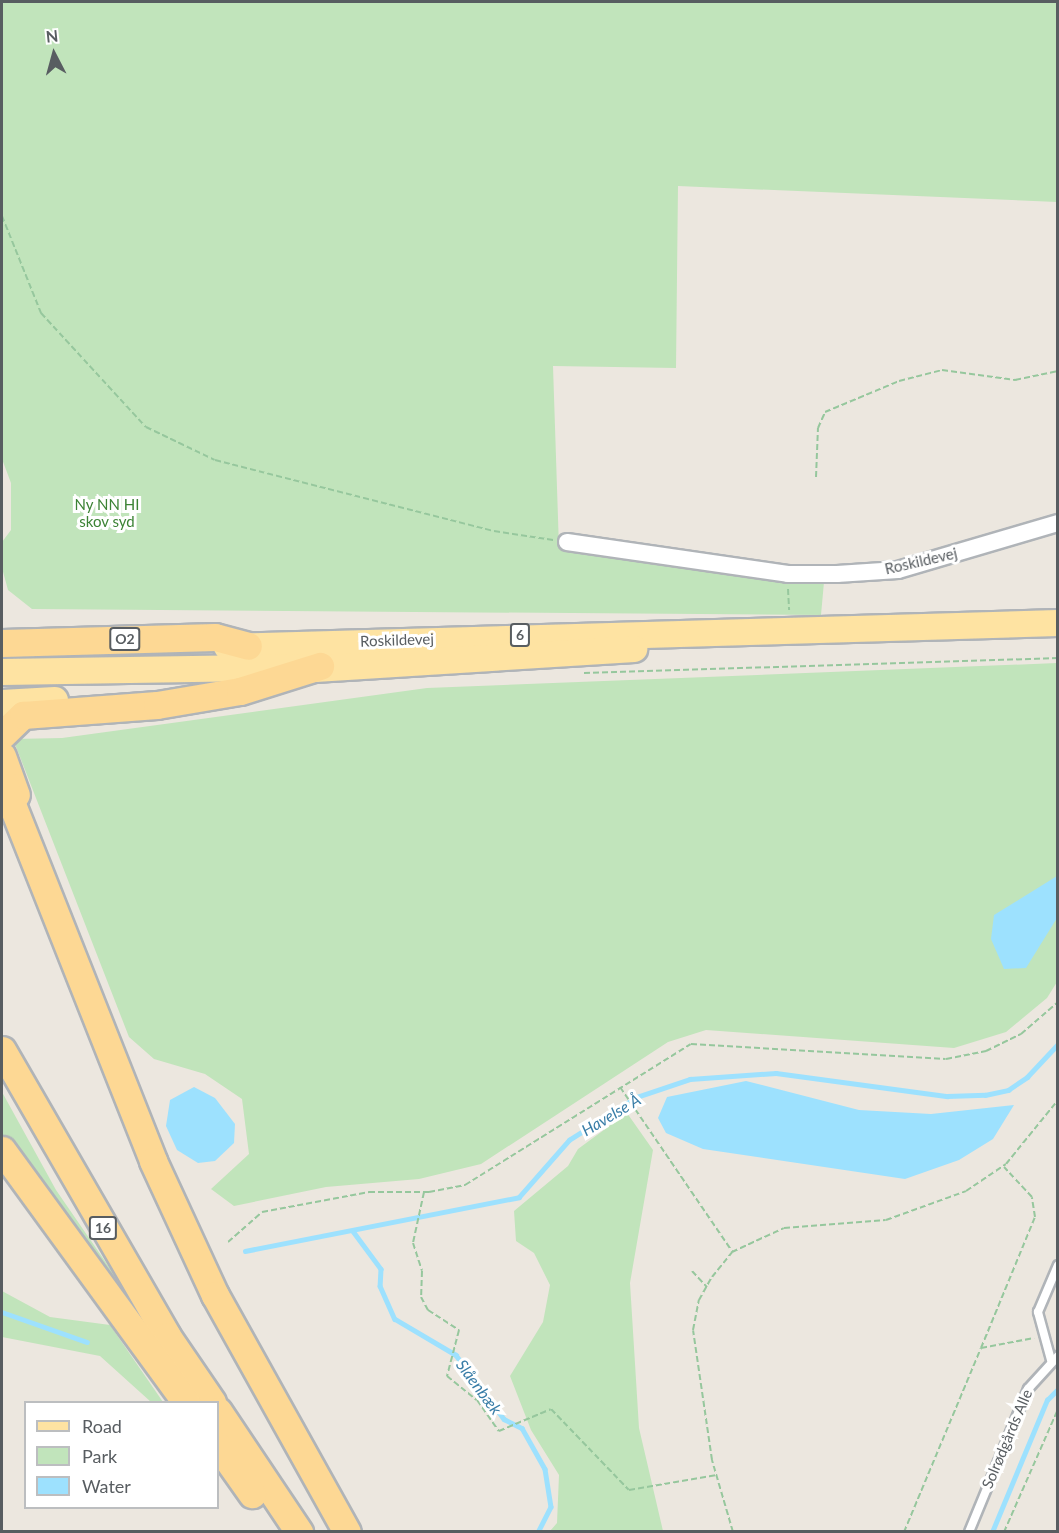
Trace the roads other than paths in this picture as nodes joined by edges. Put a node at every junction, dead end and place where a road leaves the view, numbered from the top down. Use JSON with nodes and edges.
{"nodes":[{"id":1,"x":1058,"y":523,"type":"edge"},
{"id":2,"x":567,"y":542,"type":"road end"},
{"id":3,"x":1058,"y":623,"type":"edge"},
{"id":4,"x":793,"y":633,"type":"junction"},
{"id":5,"x":2,"y":643,"type":"edge"},
{"id":6,"x":248,"y":646,"type":"junction"},
{"id":7,"x":2,"y":654,"type":"edge"},
{"id":8,"x":320,"y":666,"type":"junction"},
{"id":9,"x":2,"y":672,"type":"edge"},
{"id":10,"x":2,"y":703,"type":"edge"},
{"id":11,"x":2,"y":735,"type":"edge"},
{"id":12,"x":2,"y":756,"type":"edge"},
{"id":13,"x":2,"y":779,"type":"edge"},
{"id":14,"x":62,"y":938,"type":"junction"},
{"id":15,"x":2,"y":1050,"type":"edge"},
{"id":16,"x":2,"y":1150,"type":"edge"},
{"id":17,"x":1058,"y":1265,"type":"edge"},
{"id":18,"x":1054,"y":1358,"type":"edge"},
{"id":19,"x":185,"y":1401,"type":"edge"},
{"id":20,"x":211,"y":1401,"type":"edge"},
{"id":21,"x":219,"y":1412,"type":"edge"},
{"id":22,"x":219,"y":1447,"type":"edge"},
{"id":23,"x":279,"y":1532,"type":"edge"},
{"id":24,"x":299,"y":1532,"type":"edge"},
{"id":25,"x":347,"y":1532,"type":"edge"},
{"id":26,"x":969,"y":1532,"type":"edge"}],
"edges":[{"from":1,"to":2,"type":"street","name":"Roskildevej"},
{"from":3,"to":4,"type":"main road","name":"Roskildevej","number":"6"},
{"from":4,"to":6,"type":"main road","name":"Roskildevej","number":"6"},
{"from":4,"to":8,"type":"main road","name":"Roskildevej","number":"6"},
{"from":5,"to":6,"type":"highway","number":"O2"},
{"from":6,"to":7,"type":"main road","name":"Roskildevej","number":"6"},
{"from":8,"to":9,"type":"main road","name":"Roskildevej","number":"6"},
{"from":8,"to":10,"type":"main road","name":"Roskildevej","number":"6"},
{"from":8,"to":11,"type":"highway"},
{"from":12,"to":14,"type":"highway"},
{"from":13,"to":14,"type":"highway"},
{"from":14,"to":25,"type":"highway"},
{"from":15,"to":20,"type":"highway","number":"16"},
{"from":16,"to":19,"type":"highway"},
{"from":17,"to":18,"type":"lane"},
{"from":18,"to":26,"type":"lane","name":"Solrødgårds Alle"},
{"from":21,"to":24,"type":"highway"},
{"from":22,"to":23,"type":"highway"}]}
